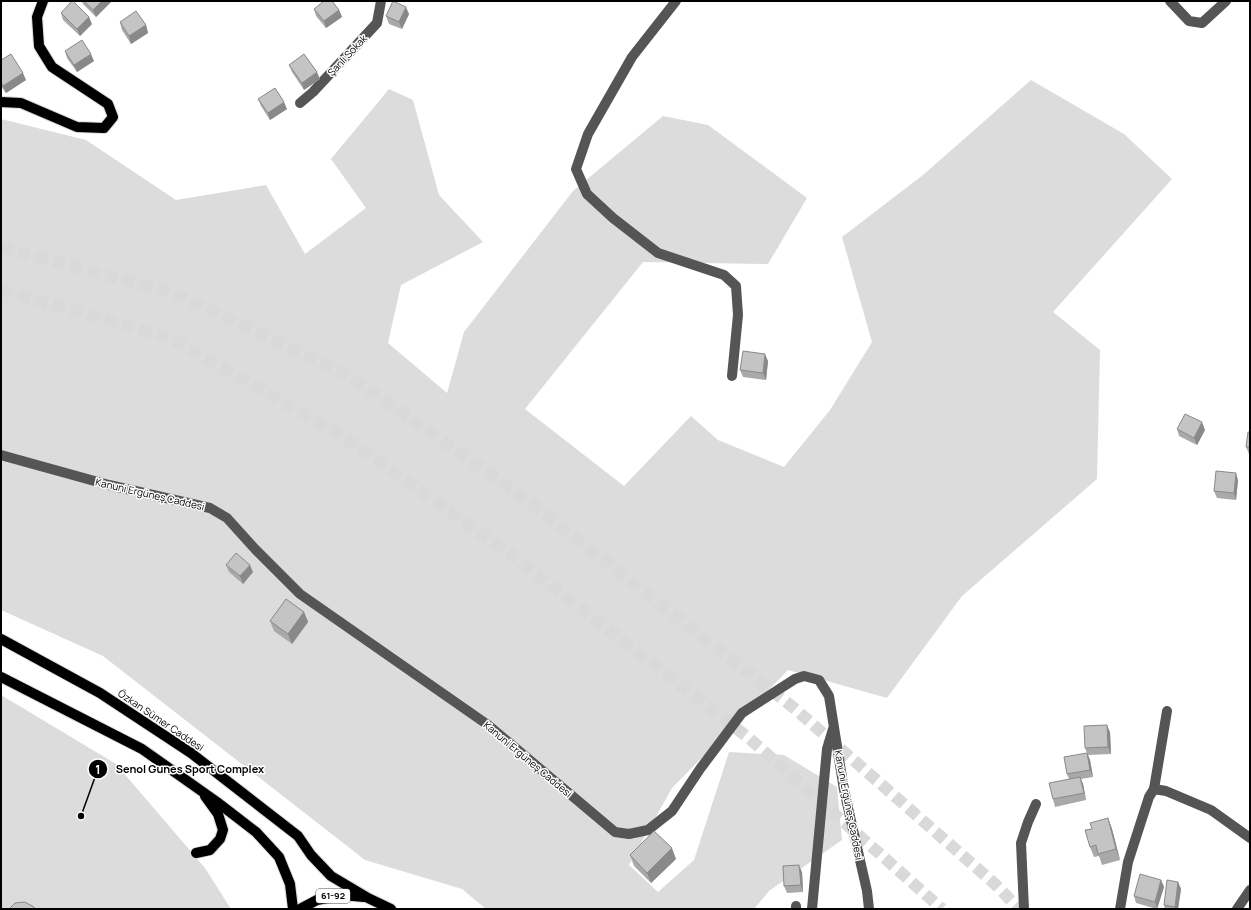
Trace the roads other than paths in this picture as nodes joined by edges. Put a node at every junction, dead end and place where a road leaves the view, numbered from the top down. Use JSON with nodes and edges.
{"nodes":[{"id":1,"x":43,"y":1,"type":"edge"},
{"id":2,"x":381,"y":1,"type":"edge"},
{"id":3,"x":676,"y":1,"type":"edge"},
{"id":4,"x":1170,"y":1,"type":"edge"},
{"id":5,"x":1226,"y":1,"type":"edge"},
{"id":6,"x":1,"y":102,"type":"edge"},
{"id":7,"x":300,"y":103,"type":"dead end"},
{"id":8,"x":732,"y":376,"type":"dead end"},
{"id":9,"x":1,"y":455,"type":"edge"},
{"id":10,"x":1,"y":639,"type":"edge"},
{"id":11,"x":1,"y":677,"type":"edge"},
{"id":12,"x":1168,"y":711,"type":"dead end"},
{"id":13,"x":834,"y":727,"type":"junction"},
{"id":14,"x":1154,"y":789,"type":"junction"},
{"id":15,"x":201,"y":790,"type":"junction"},
{"id":16,"x":1036,"y":804,"type":"dead end"},
{"id":17,"x":1250,"y":838,"type":"edge"},
{"id":18,"x":196,"y":853,"type":"dead end"},
{"id":19,"x":1250,"y":890,"type":"edge"},
{"id":20,"x":368,"y":898,"type":"junction"},
{"id":21,"x":293,"y":909,"type":"edge"},
{"id":22,"x":300,"y":909,"type":"edge"},
{"id":23,"x":392,"y":909,"type":"edge"},
{"id":24,"x":812,"y":909,"type":"edge"},
{"id":25,"x":869,"y":909,"type":"edge"},
{"id":26,"x":1024,"y":909,"type":"edge"},
{"id":27,"x":1120,"y":909,"type":"edge"},
{"id":28,"x":1237,"y":909,"type":"edge"}],
"edges":[{"from":1,"to":6,"type":"main road"},
{"from":2,"to":7,"type":"street","name":"Şanlı Sokak"},
{"from":3,"to":8,"type":"street"},
{"from":4,"to":5,"type":"street"},
{"from":9,"to":13,"type":"street","name":"Kanuni Ergüneş Caddesi"},
{"from":10,"to":20,"type":"main road","name":"Özkan Sümer Caddesi","number":"61-92"},
{"from":11,"to":15,"type":"main road"},
{"from":12,"to":14,"type":"street"},
{"from":13,"to":24,"type":"street"},
{"from":13,"to":25,"type":"street","name":"Kanuni Ergüneş Caddesi"},
{"from":14,"to":17,"type":"street"},
{"from":14,"to":27,"type":"street"},
{"from":15,"to":18,"type":"main road"},
{"from":15,"to":21,"type":"main road"},
{"from":16,"to":26,"type":"street"},
{"from":19,"to":28,"type":"street"},
{"from":20,"to":22,"type":"main road","name":"Özkan Sümer Caddesi","number":"61-92"},
{"from":20,"to":23,"type":"main road","name":"Özkan Sümer Caddesi","number":"61-92"}]}
